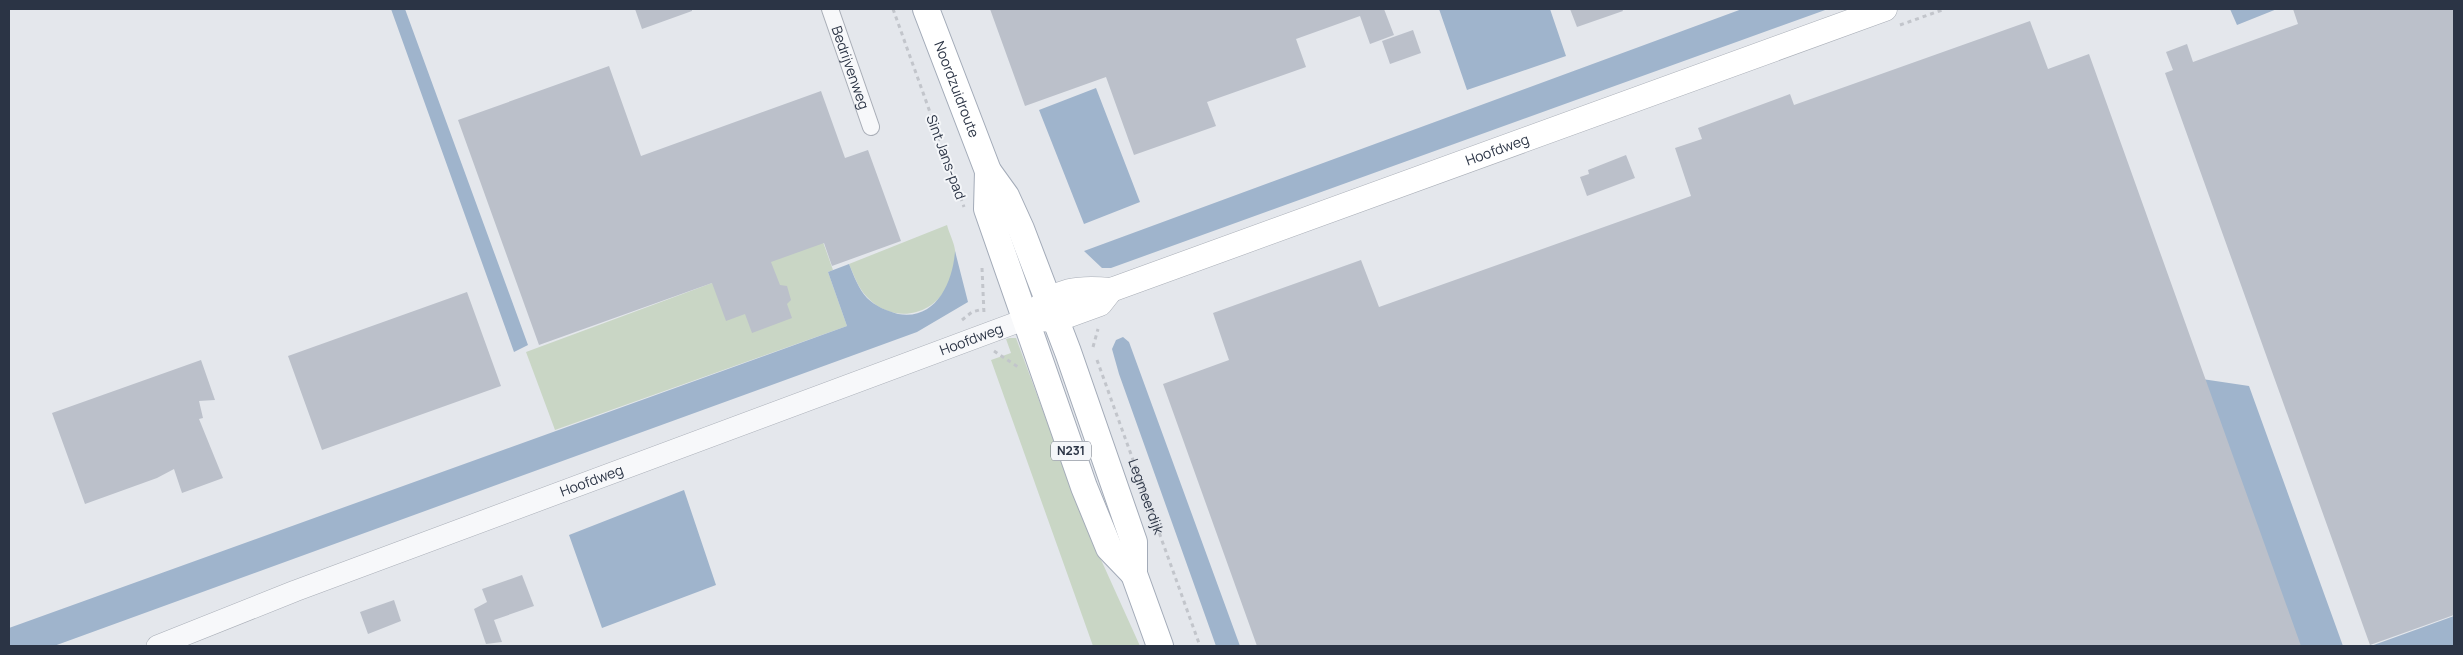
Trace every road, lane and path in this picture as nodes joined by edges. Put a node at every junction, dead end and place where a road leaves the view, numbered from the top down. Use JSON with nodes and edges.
{"nodes":[{"id":1,"x":830,"y":9,"type":"edge"},
{"id":2,"x":893,"y":9,"type":"edge"},
{"id":3,"x":926,"y":9,"type":"edge"},
{"id":4,"x":1885,"y":9,"type":"edge"},
{"id":5,"x":871,"y":127,"type":"dead end"},
{"id":6,"x":988,"y":172,"type":"junction"},
{"id":7,"x":965,"y":211,"type":"dead end"},
{"id":8,"x":981,"y":267,"type":"dead end"},
{"id":9,"x":983,"y":309,"type":"dead end"},
{"id":10,"x":1052,"y":310,"type":"junction"},
{"id":11,"x":1026,"y":319,"type":"junction"},
{"id":12,"x":1093,"y":347,"type":"dead end"},
{"id":13,"x":1134,"y":574,"type":"junction"},
{"id":14,"x":157,"y":646,"type":"edge"},
{"id":15,"x":1160,"y":646,"type":"edge"},
{"id":16,"x":1200,"y":646,"type":"edge"}],
"edges":[{"from":1,"to":5,"type":"street","name":"Bedrijvenweg"},
{"from":2,"to":7,"type":"path","name":"Sint Jans-pad"},
{"from":3,"to":6,"type":"main road","name":"Noordzuidroute","number":"N231"},
{"from":4,"to":10,"type":"main road","name":"Hoofdweg"},
{"from":6,"to":10,"type":"main road","name":"Noordzuidroute","number":"N231"},
{"from":6,"to":11,"type":"main road","name":"Noordzuidroute","number":"N231"},
{"from":8,"to":9,"type":"path"},
{"from":10,"to":11,"type":"main road","name":"Hoofdweg"},
{"from":10,"to":13,"type":"main road","name":"Legmeerdijk","number":"N231"},
{"from":11,"to":13,"type":"main road","name":"Legmeerdijk","number":"N231"},
{"from":11,"to":14,"type":"street","name":"Hoofdweg"},
{"from":12,"to":16,"type":"path","name":"Legmeerdijk"},
{"from":13,"to":15,"type":"main road","name":"Legmeerdijk","number":"N231"}]}
